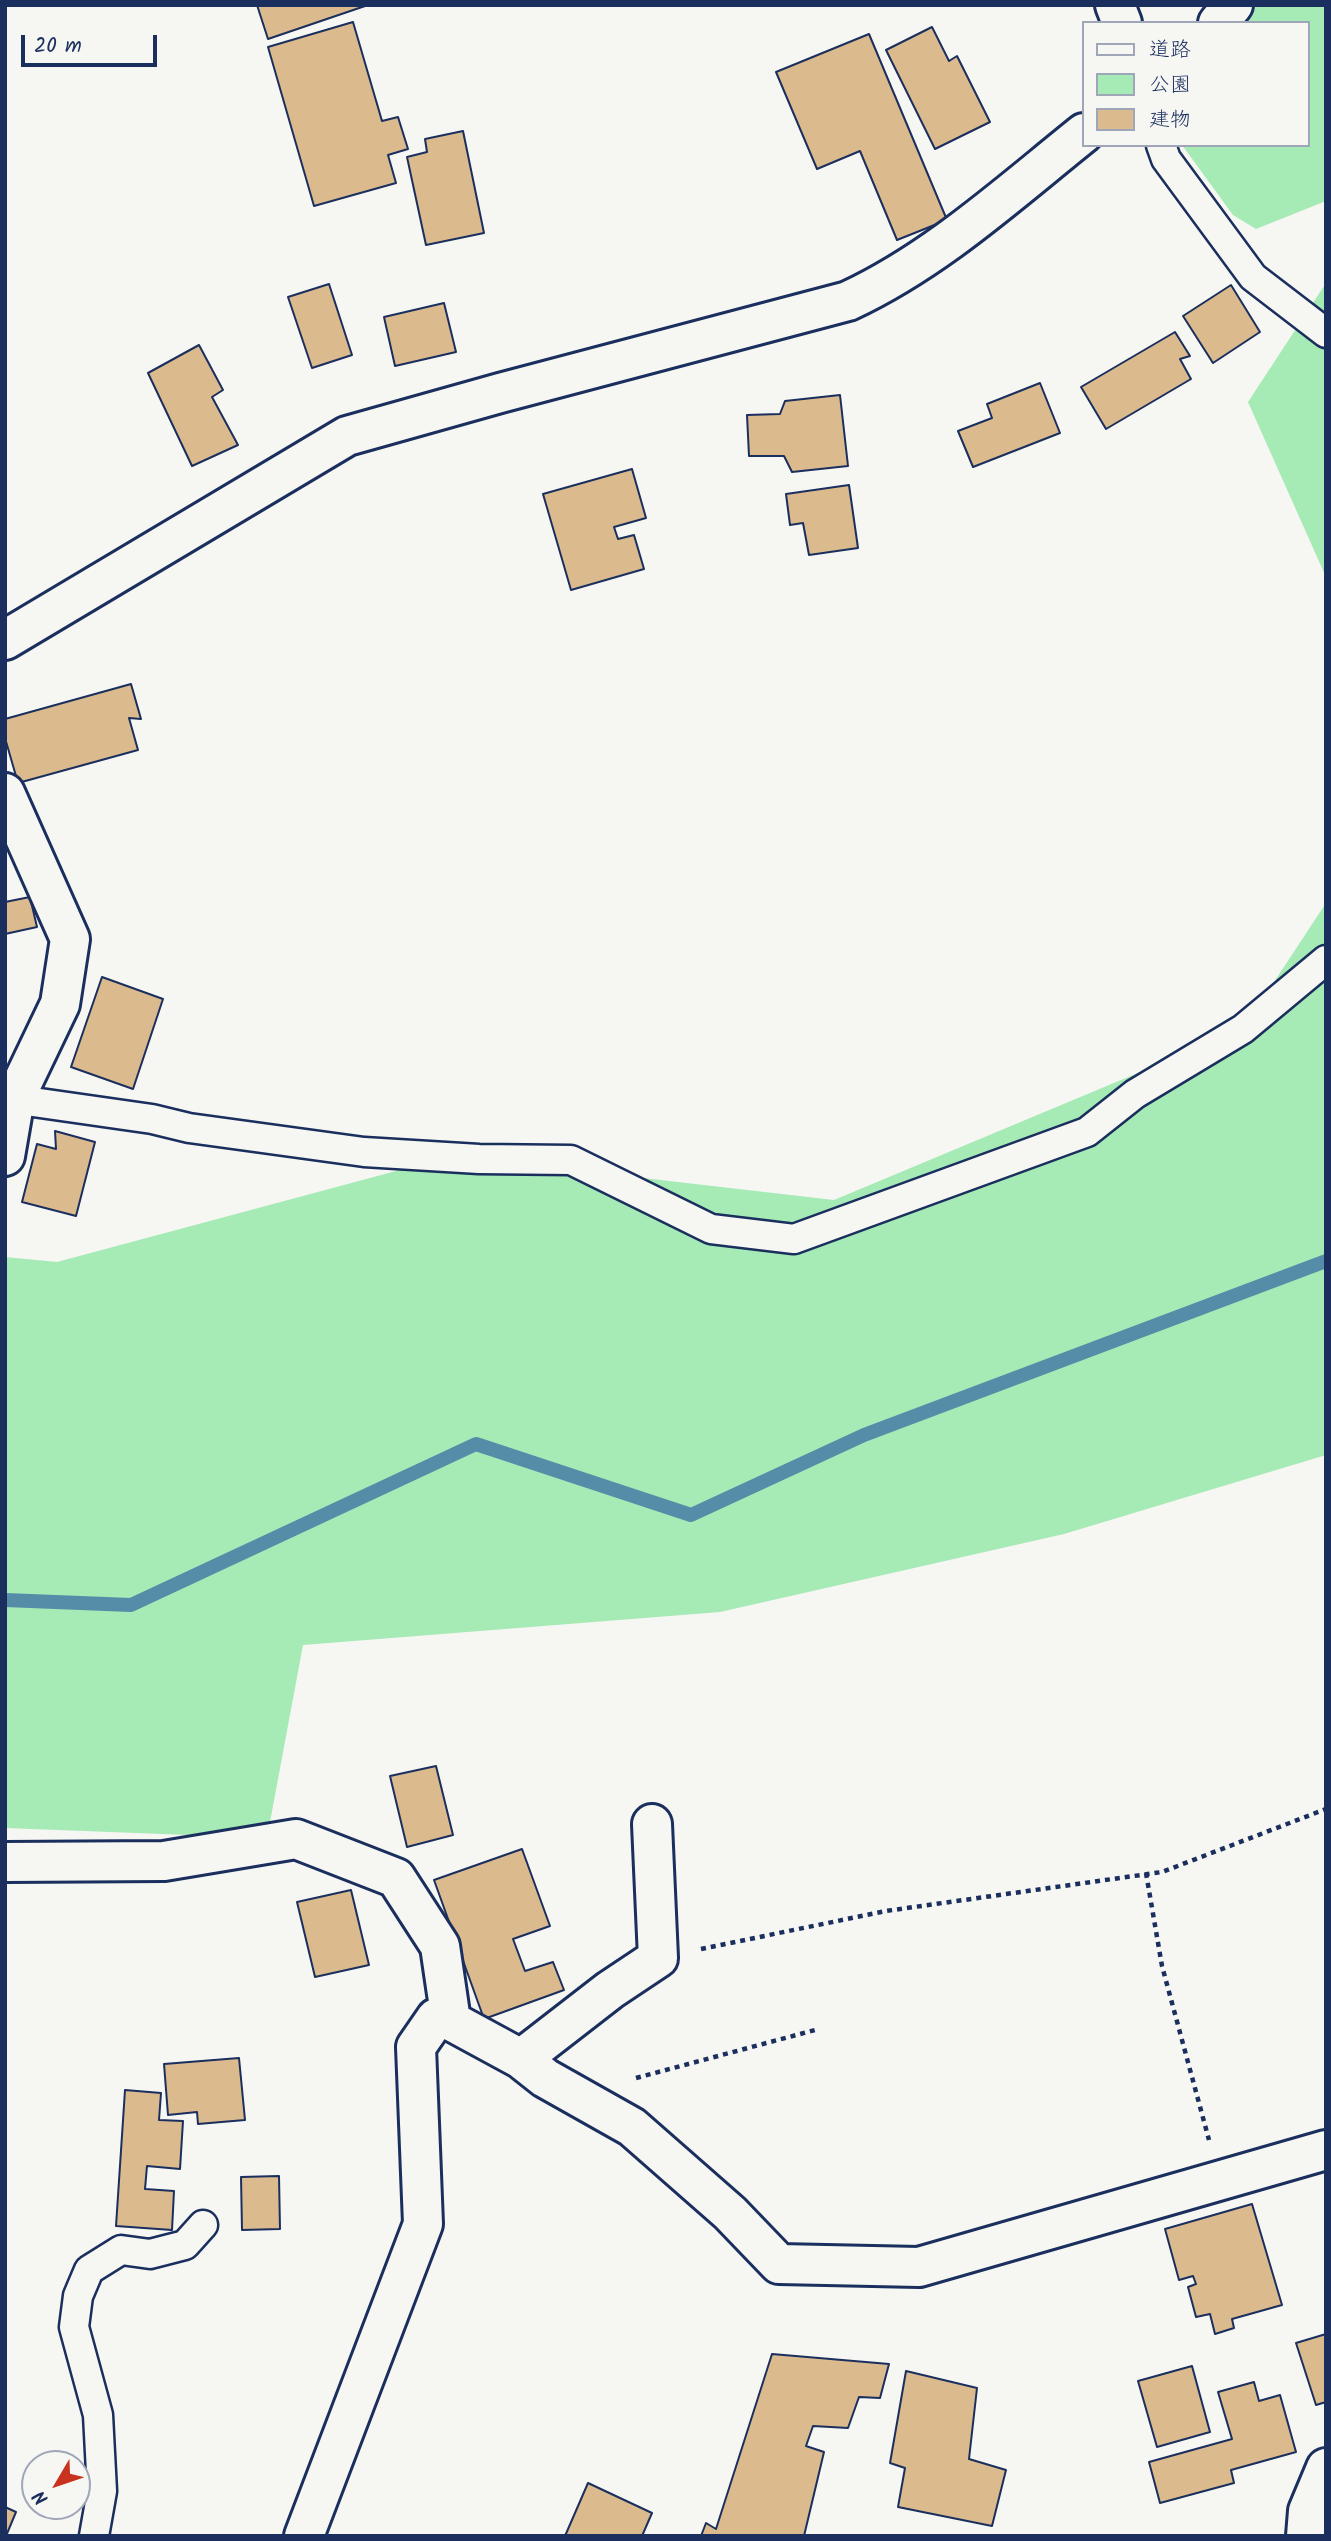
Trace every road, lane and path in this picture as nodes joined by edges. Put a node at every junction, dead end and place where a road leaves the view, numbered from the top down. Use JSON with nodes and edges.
{"nodes":[{"id":1,"x":1233,"y":5,"type":"edge"},
{"id":2,"x":1220,"y":21,"type":"edge"},
{"id":3,"x":1082,"y":135,"type":"edge"},
{"id":4,"x":1162,"y":147,"type":"edge"},
{"id":5,"x":1326,"y":333,"type":"edge"},
{"id":6,"x":5,"y":640,"type":"edge"},
{"id":7,"x":5,"y":793,"type":"edge"},
{"id":8,"x":1326,"y":960,"type":"edge"},
{"id":9,"x":10,"y":1098,"type":"edge"},
{"id":10,"x":5,"y":1156,"type":"edge"},
{"id":11,"x":1326,"y":1810,"type":"edge"},
{"id":12,"x":652,"y":1824,"type":"dead end"},
{"id":13,"x":5,"y":1862,"type":"edge"},
{"id":14,"x":1146,"y":1873,"type":"junction"},
{"id":15,"x":658,"y":1958,"type":"junction"},
{"id":16,"x":451,"y":2021,"type":"junction"},
{"id":17,"x":815,"y":2029,"type":"dead end"},
{"id":18,"x":521,"y":2059,"type":"junction"},
{"id":19,"x":574,"y":2094,"type":"junction"},
{"id":20,"x":1323,"y":2161,"type":"edge"},
{"id":21,"x":1220,"y":2182,"type":"junction"},
{"id":22,"x":202,"y":2225,"type":"dead end"},
{"id":23,"x":1326,"y":2468,"type":"edge"},
{"id":24,"x":94,"y":2536,"type":"edge"},
{"id":25,"x":304,"y":2536,"type":"edge"},
{"id":26,"x":1306,"y":2536,"type":"edge"}],
"edges":[{"from":1,"to":2,"type":"street"},
{"from":3,"to":6,"type":"street"},
{"from":4,"to":5,"type":"lane"},
{"from":7,"to":9,"type":"street"},
{"from":8,"to":9,"type":"lane"},
{"from":9,"to":10,"type":"street"},
{"from":11,"to":14,"type":"path"},
{"from":12,"to":15,"type":"street"},
{"from":13,"to":16,"type":"street"},
{"from":14,"to":15,"type":"path"},
{"from":14,"to":21,"type":"path"},
{"from":15,"to":18,"type":"street"},
{"from":16,"to":18,"type":"street"},
{"from":16,"to":25,"type":"street"},
{"from":17,"to":19,"type":"path"},
{"from":18,"to":19,"type":"street"},
{"from":19,"to":21,"type":"street"},
{"from":20,"to":21,"type":"street"},
{"from":22,"to":24,"type":"lane"},
{"from":23,"to":26,"type":"street"}]}
